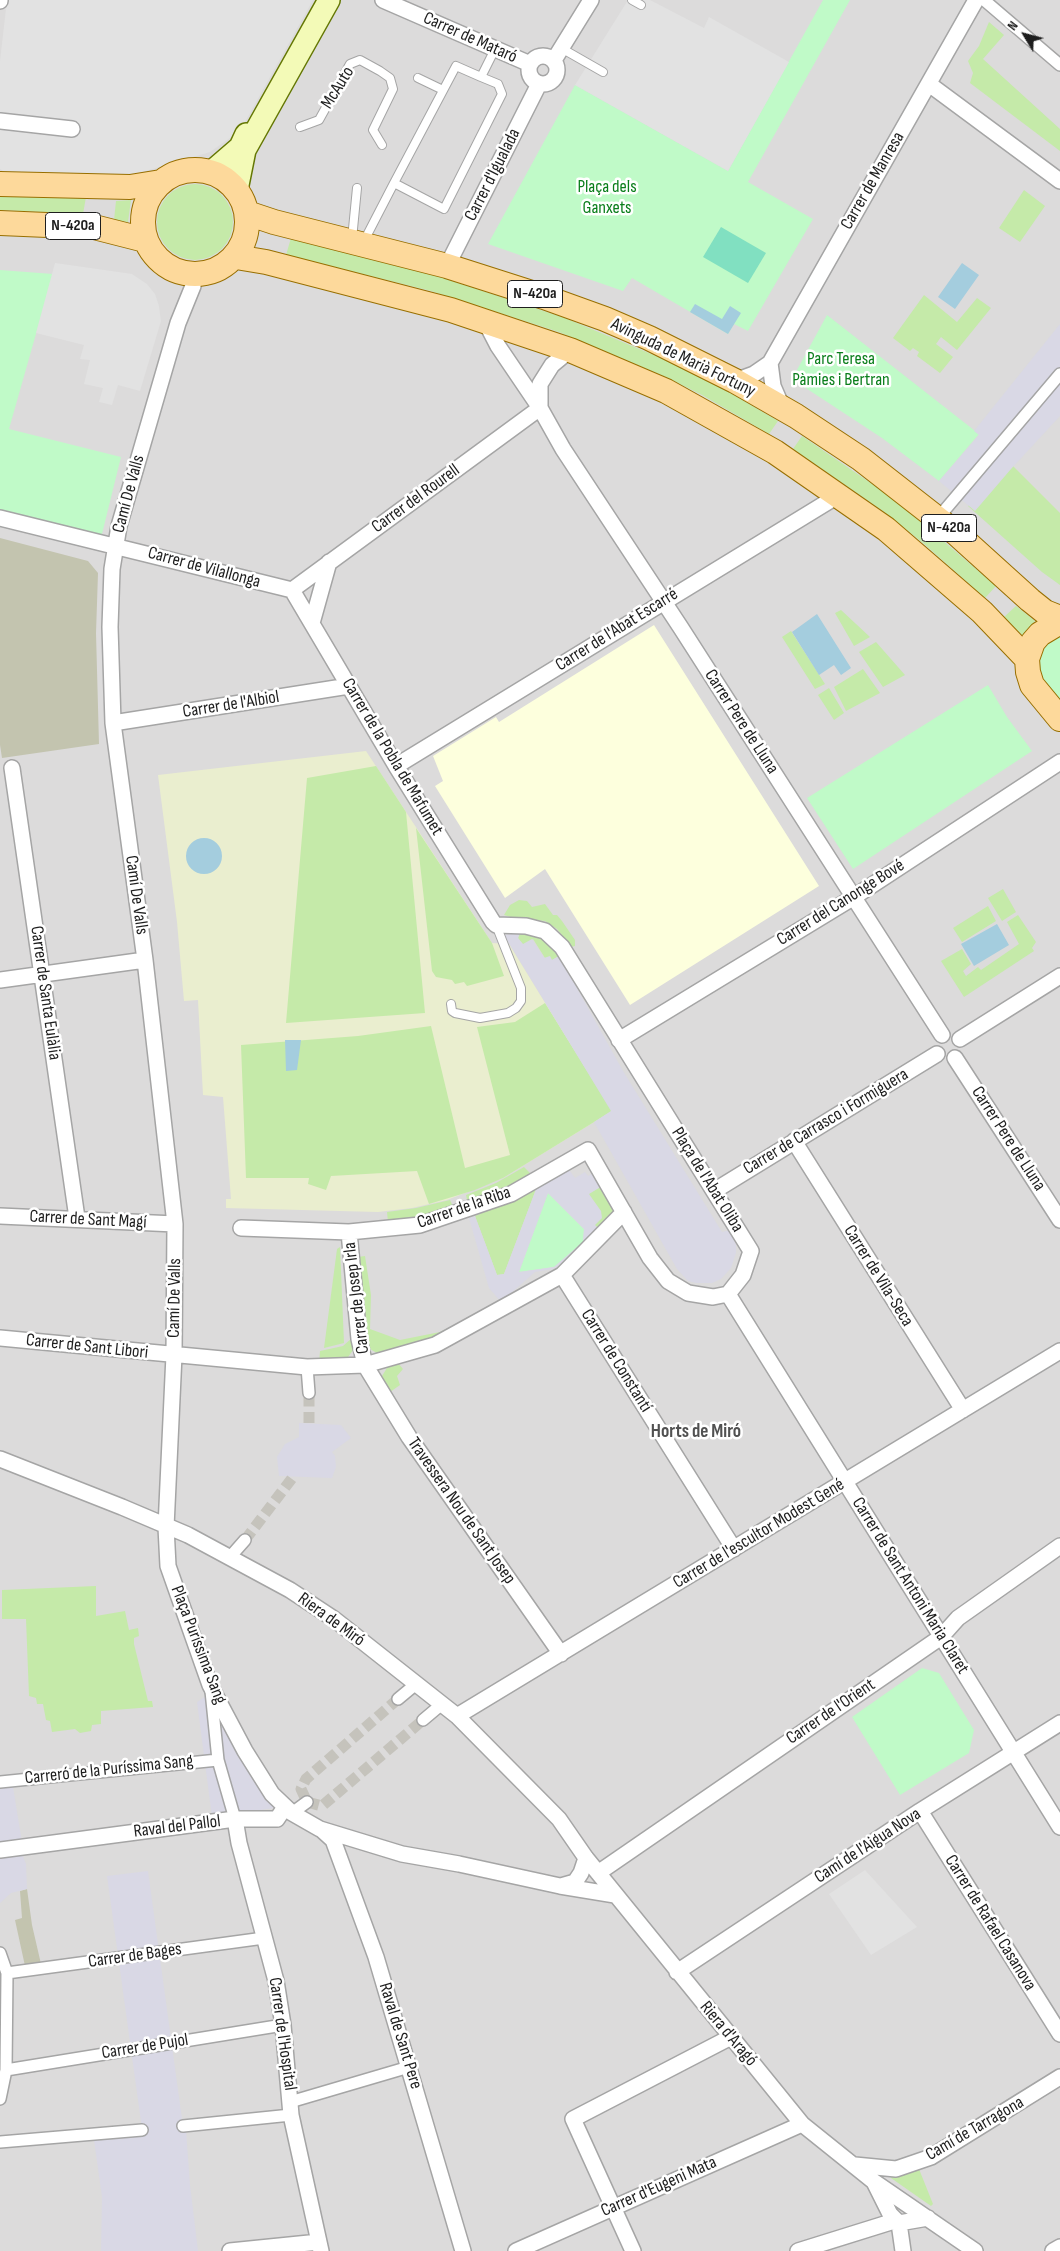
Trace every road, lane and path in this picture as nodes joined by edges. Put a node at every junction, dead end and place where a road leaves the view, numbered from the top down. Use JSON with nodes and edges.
{"nodes":[{"id":1,"x":319,"y":0,"type":"edge"},
{"id":2,"x":329,"y":0,"type":"edge"},
{"id":3,"x":383,"y":0,"type":"edge"},
{"id":4,"x":591,"y":0,"type":"edge"},
{"id":5,"x":632,"y":0,"type":"edge"},
{"id":6,"x":976,"y":0,"type":"edge"},
{"id":7,"x":984,"y":0,"type":"edge"},
{"id":8,"x":641,"y":5,"type":"dead end"},
{"id":9,"x":495,"y":49,"type":"junction"},
{"id":10,"x":557,"y":54,"type":"junction"},
{"id":11,"x":530,"y":64,"type":"junction"},
{"id":12,"x":1060,"y":65,"type":"edge"},
{"id":13,"x":603,"y":72,"type":"dead end"},
{"id":14,"x":481,"y":76,"type":"junction"},
{"id":15,"x":418,"y":78,"type":"dead end"},
{"id":16,"x":539,"y":84,"type":"junction"},
{"id":17,"x":929,"y":84,"type":"junction"},
{"id":18,"x":443,"y":90,"type":"junction"},
{"id":19,"x":0,"y":121,"type":"edge"},
{"id":20,"x":300,"y":127,"type":"dead end"},
{"id":21,"x":72,"y":129,"type":"dead end"},
{"id":22,"x":382,"y":145,"type":"dead end"},
{"id":23,"x":243,"y":148,"type":"junction"},
{"id":24,"x":211,"y":172,"type":"junction"},
{"id":25,"x":1060,"y":181,"type":"edge"},
{"id":26,"x":161,"y":182,"type":"junction"},
{"id":27,"x":394,"y":183,"type":"junction"},
{"id":28,"x":0,"y":184,"type":"edge"},
{"id":29,"x":357,"y":188,"type":"dead end"},
{"id":30,"x":237,"y":190,"type":"junction"},
{"id":31,"x":247,"y":213,"type":"junction"},
{"id":32,"x":0,"y":223,"type":"edge"},
{"id":33,"x":145,"y":240,"type":"junction"},
{"id":34,"x":358,"y":242,"type":"junction"},
{"id":35,"x":236,"y":257,"type":"junction"},
{"id":36,"x":447,"y":266,"type":"junction"},
{"id":37,"x":194,"y":275,"type":"junction"},
{"id":38,"x":485,"y":321,"type":"junction"},
{"id":39,"x":570,"y":350,"type":"junction"},
{"id":40,"x":770,"y":363,"type":"junction"},
{"id":41,"x":1060,"y":374,"type":"edge"},
{"id":42,"x":734,"y":381,"type":"junction"},
{"id":43,"x":540,"y":408,"type":"junction"},
{"id":44,"x":784,"y":410,"type":"junction"},
{"id":45,"x":839,"y":495,"type":"junction"},
{"id":46,"x":0,"y":518,"type":"edge"},
{"id":47,"x":938,"y":518,"type":"junction"},
{"id":48,"x":115,"y":546,"type":"junction"},
{"id":49,"x":329,"y":562,"type":"junction"},
{"id":50,"x":292,"y":590,"type":"junction"},
{"id":51,"x":664,"y":601,"type":"junction"},
{"id":52,"x":1060,"y":618,"type":"edge"},
{"id":53,"x":1060,"y":622,"type":"edge"},
{"id":54,"x":312,"y":623,"type":"junction"},
{"id":55,"x":1027,"y":660,"type":"junction"},
{"id":56,"x":349,"y":686,"type":"junction"},
{"id":57,"x":1060,"y":719,"type":"edge"},
{"id":58,"x":113,"y":723,"type":"junction"},
{"id":59,"x":1060,"y":762,"type":"edge"},
{"id":60,"x":396,"y":766,"type":"junction"},
{"id":61,"x":12,"y":768,"type":"dead end"},
{"id":62,"x":854,"y":897,"type":"junction"},
{"id":63,"x":495,"y":924,"type":"junction"},
{"id":64,"x":145,"y":960,"type":"junction"},
{"id":65,"x":42,"y":974,"type":"junction"},
{"id":66,"x":1060,"y":976,"type":"edge"},
{"id":67,"x":0,"y":980,"type":"edge"},
{"id":68,"x":451,"y":1004,"type":"dead end"},
{"id":69,"x":942,"y":1036,"type":"junction"},
{"id":70,"x":960,"y":1039,"type":"junction"},
{"id":71,"x":619,"y":1040,"type":"junction"},
{"id":72,"x":938,"y":1054,"type":"junction"},
{"id":73,"x":955,"y":1058,"type":"junction"},
{"id":74,"x":794,"y":1141,"type":"junction"},
{"id":75,"x":714,"y":1191,"type":"junction"},
{"id":76,"x":624,"y":1212,"type":"junction"},
{"id":77,"x":0,"y":1216,"type":"edge"},
{"id":78,"x":78,"y":1218,"type":"junction"},
{"id":79,"x":1060,"y":1220,"type":"edge"},
{"id":80,"x":176,"y":1224,"type":"junction"},
{"id":81,"x":241,"y":1228,"type":"dead end"},
{"id":82,"x":349,"y":1232,"type":"junction"},
{"id":83,"x":562,"y":1275,"type":"junction"},
{"id":84,"x":728,"y":1294,"type":"junction"},
{"id":85,"x":0,"y":1338,"type":"edge"},
{"id":86,"x":1060,"y":1351,"type":"edge"},
{"id":87,"x":174,"y":1355,"type":"junction"},
{"id":88,"x":365,"y":1365,"type":"junction"},
{"id":89,"x":308,"y":1367,"type":"junction"},
{"id":90,"x":309,"y":1393,"type":"tunnel mouth"},
{"id":91,"x":963,"y":1410,"type":"junction"},
{"id":92,"x":0,"y":1459,"type":"edge"},
{"id":93,"x":845,"y":1482,"type":"junction"},
{"id":94,"x":166,"y":1526,"type":"junction"},
{"id":95,"x":245,"y":1540,"type":"tunnel mouth"},
{"id":96,"x":1060,"y":1546,"type":"edge"},
{"id":97,"x":734,"y":1549,"type":"junction"},
{"id":98,"x":230,"y":1557,"type":"junction"},
{"id":99,"x":941,"y":1637,"type":"junction"},
{"id":100,"x":561,"y":1654,"type":"junction"},
{"id":101,"x":416,"y":1684,"type":"junction"},
{"id":102,"x":210,"y":1685,"type":"junction"},
{"id":103,"x":398,"y":1699,"type":"tunnel mouth"},
{"id":104,"x":442,"y":1704,"type":"junction"},
{"id":105,"x":457,"y":1716,"type":"junction"},
{"id":106,"x":423,"y":1720,"type":"tunnel mouth"},
{"id":107,"x":1060,"y":1723,"type":"edge"},
{"id":108,"x":1014,"y":1753,"type":"junction"},
{"id":109,"x":218,"y":1760,"type":"junction"},
{"id":110,"x":0,"y":1782,"type":"edge"},
{"id":111,"x":307,"y":1802,"type":"dead end"},
{"id":112,"x":288,"y":1810,"type":"junction"},
{"id":113,"x":920,"y":1811,"type":"junction"},
{"id":114,"x":235,"y":1819,"type":"junction"},
{"id":115,"x":1060,"y":1827,"type":"edge"},
{"id":116,"x":320,"y":1829,"type":"junction"},
{"id":117,"x":0,"y":1850,"type":"edge"},
{"id":118,"x":586,"y":1858,"type":"junction"},
{"id":119,"x":598,"y":1872,"type":"junction"},
{"id":120,"x":560,"y":1886,"type":"junction"},
{"id":121,"x":615,"y":1895,"type":"junction"},
{"id":122,"x":264,"y":1938,"type":"junction"},
{"id":123,"x":0,"y":1953,"type":"edge"},
{"id":124,"x":677,"y":1972,"type":"junction"},
{"id":125,"x":6,"y":1973,"type":"junction"},
{"id":126,"x":283,"y":2025,"type":"junction"},
{"id":127,"x":1060,"y":2034,"type":"edge"},
{"id":128,"x":731,"y":2037,"type":"junction"},
{"id":129,"x":409,"y":2067,"type":"junction"},
{"id":130,"x":6,"y":2070,"type":"junction"},
{"id":131,"x":1060,"y":2077,"type":"edge"},
{"id":132,"x":0,"y":2099,"type":"edge"},
{"id":133,"x":291,"y":2108,"type":"junction"},
{"id":134,"x":802,"y":2124,"type":"junction"},
{"id":135,"x":183,"y":2126,"type":"dead end"},
{"id":136,"x":142,"y":2130,"type":"dead end"},
{"id":137,"x":0,"y":2142,"type":"edge"},
{"id":138,"x":855,"y":2165,"type":"junction"},
{"id":139,"x":873,"y":2181,"type":"junction"},
{"id":140,"x":613,"y":2207,"type":"junction"},
{"id":141,"x":928,"y":2218,"type":"junction"},
{"id":142,"x":899,"y":2223,"type":"junction"},
{"id":143,"x":320,"y":2247,"type":"edge"},
{"id":144,"x":1060,"y":2247,"type":"edge"},
{"id":145,"x":230,"y":2251,"type":"edge"},
{"id":146,"x":463,"y":2251,"type":"edge"},
{"id":147,"x":516,"y":2251,"type":"edge"},
{"id":148,"x":633,"y":2251,"type":"edge"},
{"id":149,"x":800,"y":2251,"type":"edge"},
{"id":150,"x":903,"y":2251,"type":"edge"},
{"id":151,"x":975,"y":2251,"type":"edge"},
{"id":152,"x":1053,"y":2251,"type":"edge"}],
"edges":[{"from":1,"to":23,"type":"main road"},
{"from":2,"to":23,"type":"main road"},
{"from":3,"to":9,"type":"street","name":"Carrer de Mataró"},
{"from":4,"to":10,"type":"street"},
{"from":5,"to":8,"type":"lane"},
{"from":6,"to":17,"type":"street","name":"Carrer de Manresa"},
{"from":7,"to":12,"type":"street"},
{"from":9,"to":11,"type":"street","name":"Carrer de Mataró"},
{"from":9,"to":14,"type":"lane"},
{"from":10,"to":11,"type":"street"},
{"from":10,"to":13,"type":"lane"},
{"from":10,"to":16,"type":"street"},
{"from":11,"to":16,"type":"street"},
{"from":14,"to":18,"type":"lane"},
{"from":14,"to":27,"type":"lane"},
{"from":15,"to":18,"type":"lane"},
{"from":16,"to":36,"type":"street","name":"Carrer d'Igualada"},
{"from":17,"to":25,"type":"street"},
{"from":17,"to":40,"type":"street","name":"Carrer de Manresa"},
{"from":18,"to":27,"type":"lane"},
{"from":19,"to":21,"type":"street"},
{"from":20,"to":22,"type":"lane","name":"McAuto"},
{"from":23,"to":24,"type":"main road"},
{"from":23,"to":30,"type":"main road"},
{"from":24,"to":26,"type":"main road"},
{"from":24,"to":30,"type":"main road"},
{"from":26,"to":28,"type":"main road"},
{"from":26,"to":33,"type":"main road"},
{"from":27,"to":34,"type":"lane"},
{"from":29,"to":34,"type":"lane"},
{"from":30,"to":31,"type":"main road"},
{"from":31,"to":34,"type":"main road","name":"Avinguda de Marià Fortuny","number":"N-420a"},
{"from":31,"to":35,"type":"main road"},
{"from":32,"to":33,"type":"main road","number":"N-420a"},
{"from":33,"to":37,"type":"main road"},
{"from":34,"to":36,"type":"main road","name":"Avinguda de Marià Fortuny","number":"N-420a"},
{"from":35,"to":37,"type":"main road"},
{"from":35,"to":38,"type":"main road","number":"N-420a"},
{"from":36,"to":42,"type":"main road","name":"Avinguda de Marià Fortuny","number":"N-420a"},
{"from":37,"to":48,"type":"street","name":"Camí De Valls"},
{"from":38,"to":39,"type":"main road","number":"N-420a"},
{"from":38,"to":43,"type":"street","name":"Carrer Pere de Lluna"},
{"from":39,"to":43,"type":"street"},
{"from":39,"to":45,"type":"main road","number":"N-420a"},
{"from":40,"to":42,"type":"street","name":"Carrer de Manresa"},
{"from":40,"to":44,"type":"street"},
{"from":41,"to":47,"type":"street"},
{"from":42,"to":44,"type":"main road","name":"Avinguda de Marià Fortuny","number":"N-420a"},
{"from":43,"to":49,"type":"street","name":"Carrer del Rourell"},
{"from":43,"to":51,"type":"street","name":"Carrer Pere de Lluna"},
{"from":44,"to":47,"type":"main road","name":"Avinguda de Marià Fortuny","number":"N-420a"},
{"from":45,"to":51,"type":"street","name":"Carrer de l'Abat Escarré"},
{"from":45,"to":55,"type":"main road","number":"N-420a"},
{"from":46,"to":48,"type":"street","name":"Carrer de Vilallonga"},
{"from":47,"to":52,"type":"main road","name":"Avinguda de Marià Fortuny","number":"N-420a"},
{"from":48,"to":50,"type":"street","name":"Carrer de Vilallonga"},
{"from":48,"to":58,"type":"street","name":"Camí De Valls"},
{"from":49,"to":50,"type":"street","name":"Carrer del Rourell"},
{"from":49,"to":54,"type":"street"},
{"from":50,"to":54,"type":"street","name":"Carrer de la Pobla de Mafumet"},
{"from":51,"to":60,"type":"street","name":"Carrer de l'Abat Escarré"},
{"from":51,"to":62,"type":"street","name":"Carrer Pere de Lluna"},
{"from":53,"to":55,"type":"main road"},
{"from":54,"to":56,"type":"street","name":"Carrer de la Pobla de Mafumet"},
{"from":55,"to":57,"type":"main road"},
{"from":56,"to":58,"type":"street","name":"Carrer de l'Albiol"},
{"from":56,"to":60,"type":"street","name":"Carrer de la Pobla de Mafumet"},
{"from":58,"to":64,"type":"street","name":"Camí De Valls"},
{"from":59,"to":62,"type":"street","name":"Carrer del Canonge Bové"},
{"from":60,"to":63,"type":"street","name":"Carrer de la Pobla de Mafumet"},
{"from":61,"to":65,"type":"street","name":"Carrer de Santa Eulàlia"},
{"from":62,"to":69,"type":"street","name":"Carrer Pere de Lluna"},
{"from":62,"to":71,"type":"street","name":"Carrer del Canonge Bové"},
{"from":63,"to":68,"type":"lane"},
{"from":63,"to":71,"type":"street","name":"Plaça de l'Abat Oliba"},
{"from":64,"to":65,"type":"street"},
{"from":64,"to":80,"type":"street","name":"Camí De Valls"},
{"from":65,"to":67,"type":"street"},
{"from":65,"to":78,"type":"street","name":"Carrer de Santa Eulàlia"},
{"from":66,"to":70,"type":"street"},
{"from":69,"to":70,"type":"street"},
{"from":69,"to":72,"type":"street"},
{"from":70,"to":73,"type":"street"},
{"from":71,"to":75,"type":"street","name":"Plaça de l'Abat Oliba"},
{"from":72,"to":73,"type":"street"},
{"from":72,"to":74,"type":"street","name":"Carrer de Carrasco i Formiguera"},
{"from":73,"to":79,"type":"street","name":"Carrer Pere de Lluna"},
{"from":74,"to":75,"type":"street","name":"Carrer de Carrasco i Formiguera"},
{"from":74,"to":91,"type":"street","name":"Carrer de Vila-Seca"},
{"from":75,"to":84,"type":"street","name":"Plaça de l'Abat Oliba"},
{"from":76,"to":82,"type":"street","name":"Carrer de la Riba"},
{"from":76,"to":83,"type":"street","name":"Carrer de Sant Libori"},
{"from":76,"to":84,"type":"street"},
{"from":77,"to":78,"type":"street","name":"Carrer de Sant Magí"},
{"from":78,"to":80,"type":"street","name":"Carrer de Sant Magí"},
{"from":80,"to":87,"type":"street","name":"Camí De Valls"},
{"from":81,"to":82,"type":"street","name":"Carrer de la Riba"},
{"from":82,"to":88,"type":"street","name":"Carrer de Josep Irla"},
{"from":83,"to":88,"type":"street","name":"Carrer de Sant Libori"},
{"from":83,"to":97,"type":"street","name":"Carrer de Constantí"},
{"from":84,"to":93,"type":"street","name":"Carrer de Sant Antoni Maria Claret"},
{"from":85,"to":87,"type":"street","name":"Carrer de Sant Libori"},
{"from":86,"to":91,"type":"street","name":"Carrer de l'escultor Modest Gené"},
{"from":87,"to":89,"type":"street","name":"Carrer de Sant Libori"},
{"from":87,"to":94,"type":"street","name":"Camí De Valls"},
{"from":88,"to":89,"type":"street","name":"Carrer de Sant Libori"},
{"from":88,"to":100,"type":"street","name":"Travessera Nou de Sant Josep"},
{"from":89,"to":90,"type":"street"},
{"from":91,"to":93,"type":"street","name":"Carrer de l'escultor Modest Gené"},
{"from":92,"to":94,"type":"street","name":"Riera de Miró"},
{"from":93,"to":97,"type":"street","name":"Carrer de l'escultor Modest Gené"},
{"from":93,"to":99,"type":"street","name":"Carrer de Sant Antoni Maria Claret"},
{"from":94,"to":98,"type":"street","name":"Riera de Miró"},
{"from":94,"to":102,"type":"street","name":"Plaça Puríssima Sang"},
{"from":95,"to":98,"type":"street"},
{"from":96,"to":99,"type":"street","name":"Carrer de l'Orient"},
{"from":97,"to":100,"type":"street","name":"Carrer de l'escultor Modest Gené"},
{"from":98,"to":101,"type":"street","name":"Riera de Miró"},
{"from":99,"to":108,"type":"street","name":"Carrer de Sant Antoni Maria Claret"},
{"from":99,"to":119,"type":"street","name":"Carrer de l'Orient"},
{"from":100,"to":105,"type":"street","name":"Carrer de l'escultor Modest Gené"},
{"from":101,"to":103,"type":"street"},
{"from":101,"to":104,"type":"street","name":"Riera de Miró"},
{"from":102,"to":109,"type":"street"},
{"from":102,"to":112,"type":"street","name":"Plaça Puríssima Sang"},
{"from":104,"to":105,"type":"street","name":"Riera de Miró"},
{"from":104,"to":106,"type":"street"},
{"from":105,"to":118,"type":"street","name":"Riera de Miró"},
{"from":107,"to":108,"type":"street","name":"Camí de l'Aigua Nova"},
{"from":108,"to":113,"type":"street","name":"Camí de l'Aigua Nova"},
{"from":108,"to":115,"type":"street","name":"Carrer de Sant Antoni Maria Claret"},
{"from":109,"to":110,"type":"street","name":"Carreró de la Puríssima Sang"},
{"from":109,"to":114,"type":"street"},
{"from":111,"to":112,"type":"street"},
{"from":112,"to":114,"type":"street","name":"Raval del Pallol"},
{"from":112,"to":116,"type":"street"},
{"from":113,"to":124,"type":"street","name":"Camí de l'Aigua Nova"},
{"from":113,"to":127,"type":"street","name":"Carrer de Rafael Casanova"},
{"from":114,"to":117,"type":"street","name":"Raval del Pallol"},
{"from":114,"to":122,"type":"street","name":"Carrer de l'Hospital"},
{"from":116,"to":120,"type":"street"},
{"from":116,"to":129,"type":"street","name":"Raval de Sant Pere"},
{"from":118,"to":119,"type":"street","name":"Riera de Miró"},
{"from":118,"to":120,"type":"street"},
{"from":119,"to":121,"type":"street","name":"Riera d'Aragó"},
{"from":120,"to":121,"type":"street"},
{"from":121,"to":124,"type":"street","name":"Riera d'Aragó"},
{"from":122,"to":125,"type":"street","name":"Carrer de Bages"},
{"from":122,"to":126,"type":"street","name":"Carrer de l'Hospital"},
{"from":123,"to":125,"type":"street"},
{"from":124,"to":128,"type":"street","name":"Riera d'Aragó"},
{"from":125,"to":130,"type":"street"},
{"from":126,"to":130,"type":"street","name":"Carrer de Pujol"},
{"from":126,"to":133,"type":"street","name":"Carrer de l'Hospital"},
{"from":128,"to":134,"type":"street","name":"Riera d'Aragó"},
{"from":128,"to":140,"type":"street"},
{"from":129,"to":133,"type":"street"},
{"from":129,"to":146,"type":"street","name":"Raval de Sant Pere"},
{"from":130,"to":132,"type":"street"},
{"from":131,"to":138,"type":"street","name":"Camí de Tarragona"},
{"from":133,"to":135,"type":"street"},
{"from":133,"to":143,"type":"street","name":"Carrer de l'Hospital"},
{"from":134,"to":138,"type":"street","name":"Riera d'Aragó"},
{"from":134,"to":140,"type":"street","name":"Carrer d'Eugeni Mata"},
{"from":136,"to":137,"type":"street"},
{"from":138,"to":139,"type":"street","name":"Riera d'Aragó"},
{"from":139,"to":141,"type":"street","name":"Riera d'Aragó"},
{"from":139,"to":142,"type":"street","name":"Riera d'Aragó"},
{"from":140,"to":147,"type":"street","name":"Carrer d'Eugeni Mata"},
{"from":140,"to":148,"type":"street"},
{"from":141,"to":142,"type":"street"},
{"from":141,"to":151,"type":"street","name":"Riera d'Aragó"},
{"from":142,"to":149,"type":"street"},
{"from":142,"to":150,"type":"street"},
{"from":143,"to":145,"type":"street"},
{"from":144,"to":152,"type":"street"}]}
